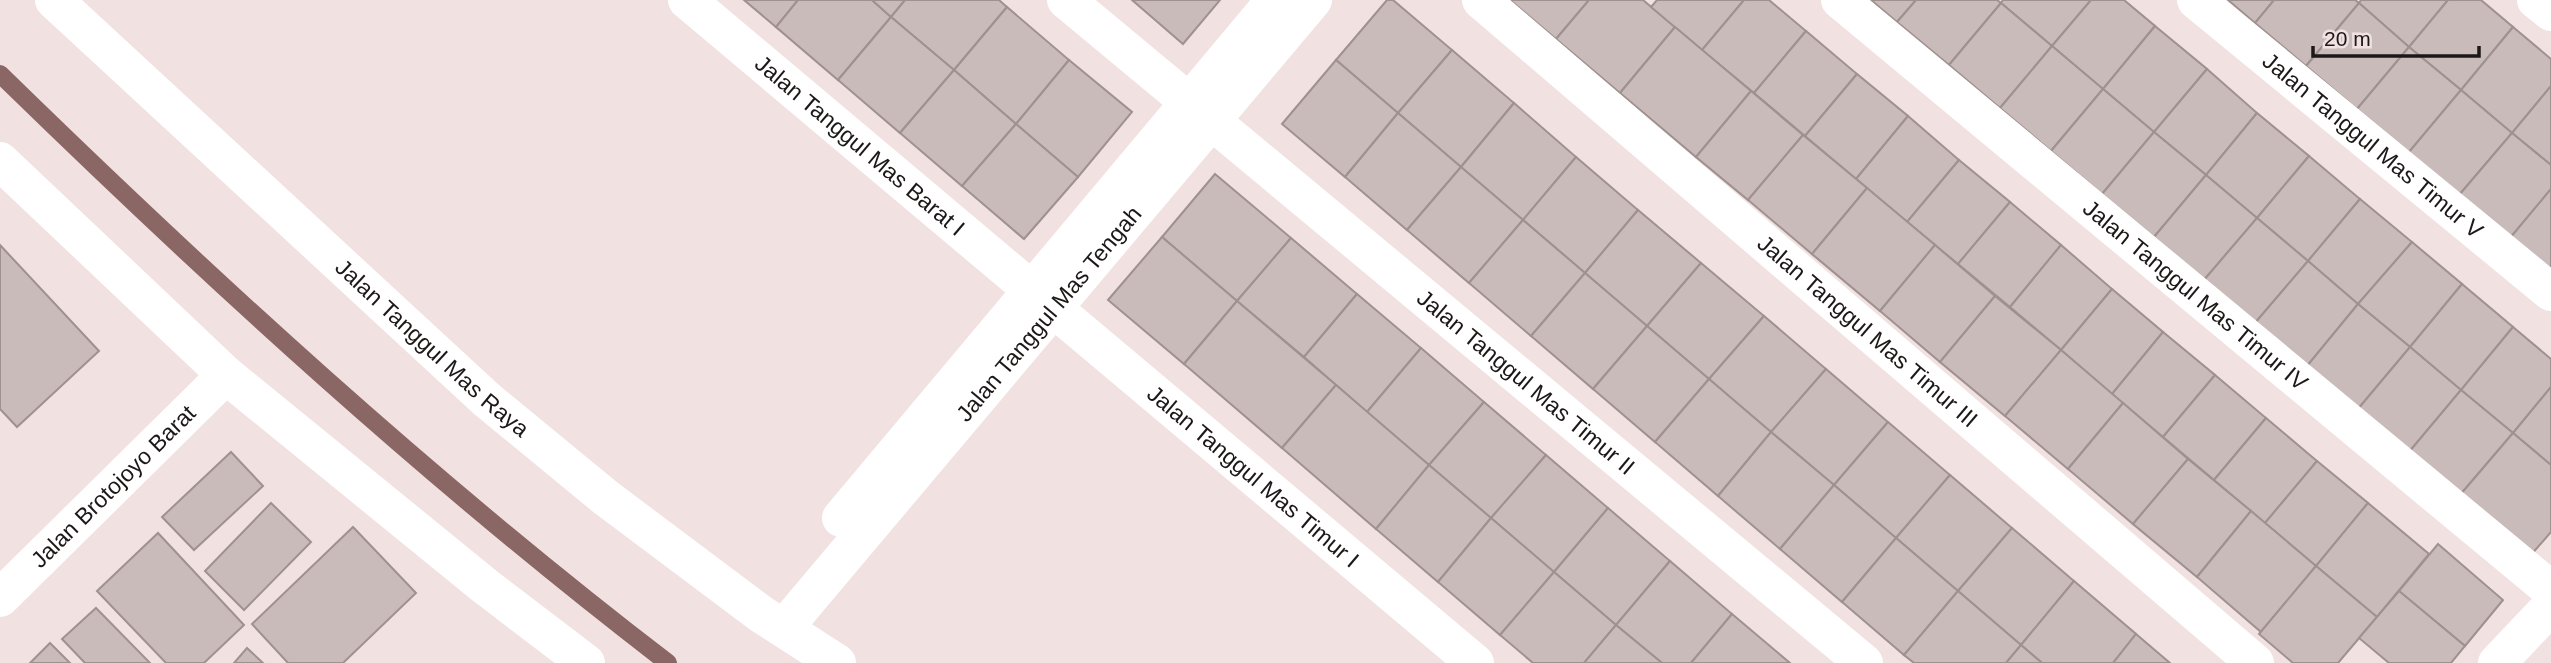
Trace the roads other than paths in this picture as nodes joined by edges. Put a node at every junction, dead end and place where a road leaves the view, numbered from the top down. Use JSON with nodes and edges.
{"nodes":[{"id":1,"x":54,"y":0,"type":"edge"},
{"id":2,"x":687,"y":0,"type":"edge"},
{"id":3,"x":1066,"y":0,"type":"edge"},
{"id":4,"x":1275,"y":0,"type":"edge"},
{"id":5,"x":1312,"y":0,"type":"edge"},
{"id":6,"x":1481,"y":0,"type":"edge"},
{"id":7,"x":1840,"y":0,"type":"edge"},
{"id":8,"x":2196,"y":0,"type":"edge"},
{"id":9,"x":2536,"y":0,"type":"edge"},
{"id":10,"x":2551,"y":12,"type":"edge"},
{"id":11,"x":1200,"y":112,"type":"junction"},
{"id":12,"x":0,"y":161,"type":"edge"},
{"id":13,"x":2551,"y":292,"type":"edge"},
{"id":14,"x":1042,"y":299,"type":"junction"},
{"id":15,"x":226,"y":375,"type":"junction"},
{"id":16,"x":2551,"y":590,"type":"edge"},
{"id":17,"x":0,"y":598,"type":"edge"},
{"id":18,"x":2551,"y":606,"type":"edge"},
{"id":19,"x":772,"y":621,"type":"junction"},
{"id":20,"x":586,"y":663,"type":"edge"},
{"id":21,"x":837,"y":663,"type":"edge"},
{"id":22,"x":1475,"y":663,"type":"edge"},
{"id":23,"x":1864,"y":663,"type":"edge"},
{"id":24,"x":2255,"y":663,"type":"edge"},
{"id":25,"x":2497,"y":663,"type":"edge"}],
"edges":[{"from":1,"to":19,"type":"street","name":"Jalan Tanggul Mas Raya"},
{"from":2,"to":14,"type":"street","name":"Jalan Tanggul Mas Barat I"},
{"from":3,"to":11,"type":"street","name":"Jalan Tanggul Mas Timur II"},
{"from":4,"to":11,"type":"street","name":"Jalan Tanggul Mas Tengah"},
{"from":5,"to":11,"type":"street","name":"Jalan Tanggul Mas Tengah"},
{"from":6,"to":24,"type":"street","name":"Jalan Tanggul Mas Timur III"},
{"from":7,"to":16,"type":"street","name":"Jalan Tanggul Mas Timur IV"},
{"from":8,"to":13,"type":"street","name":"Jalan Tanggul Mas Timur V"},
{"from":9,"to":10,"type":"street"},
{"from":11,"to":14,"type":"street","name":"Jalan Tanggul Mas Tengah"},
{"from":11,"to":23,"type":"street","name":"Jalan Tanggul Mas Timur II"},
{"from":12,"to":15,"type":"street"},
{"from":14,"to":19,"type":"street","name":"Jalan Tanggul Mas Tengah"},
{"from":14,"to":22,"type":"street","name":"Jalan Tanggul Mas Timur I"},
{"from":15,"to":17,"type":"street","name":"Jalan Brotojoyo Barat"},
{"from":15,"to":20,"type":"street"},
{"from":18,"to":25,"type":"street"},
{"from":19,"to":21,"type":"street","name":"Jalan Tanggul Mas Raya"}]}
